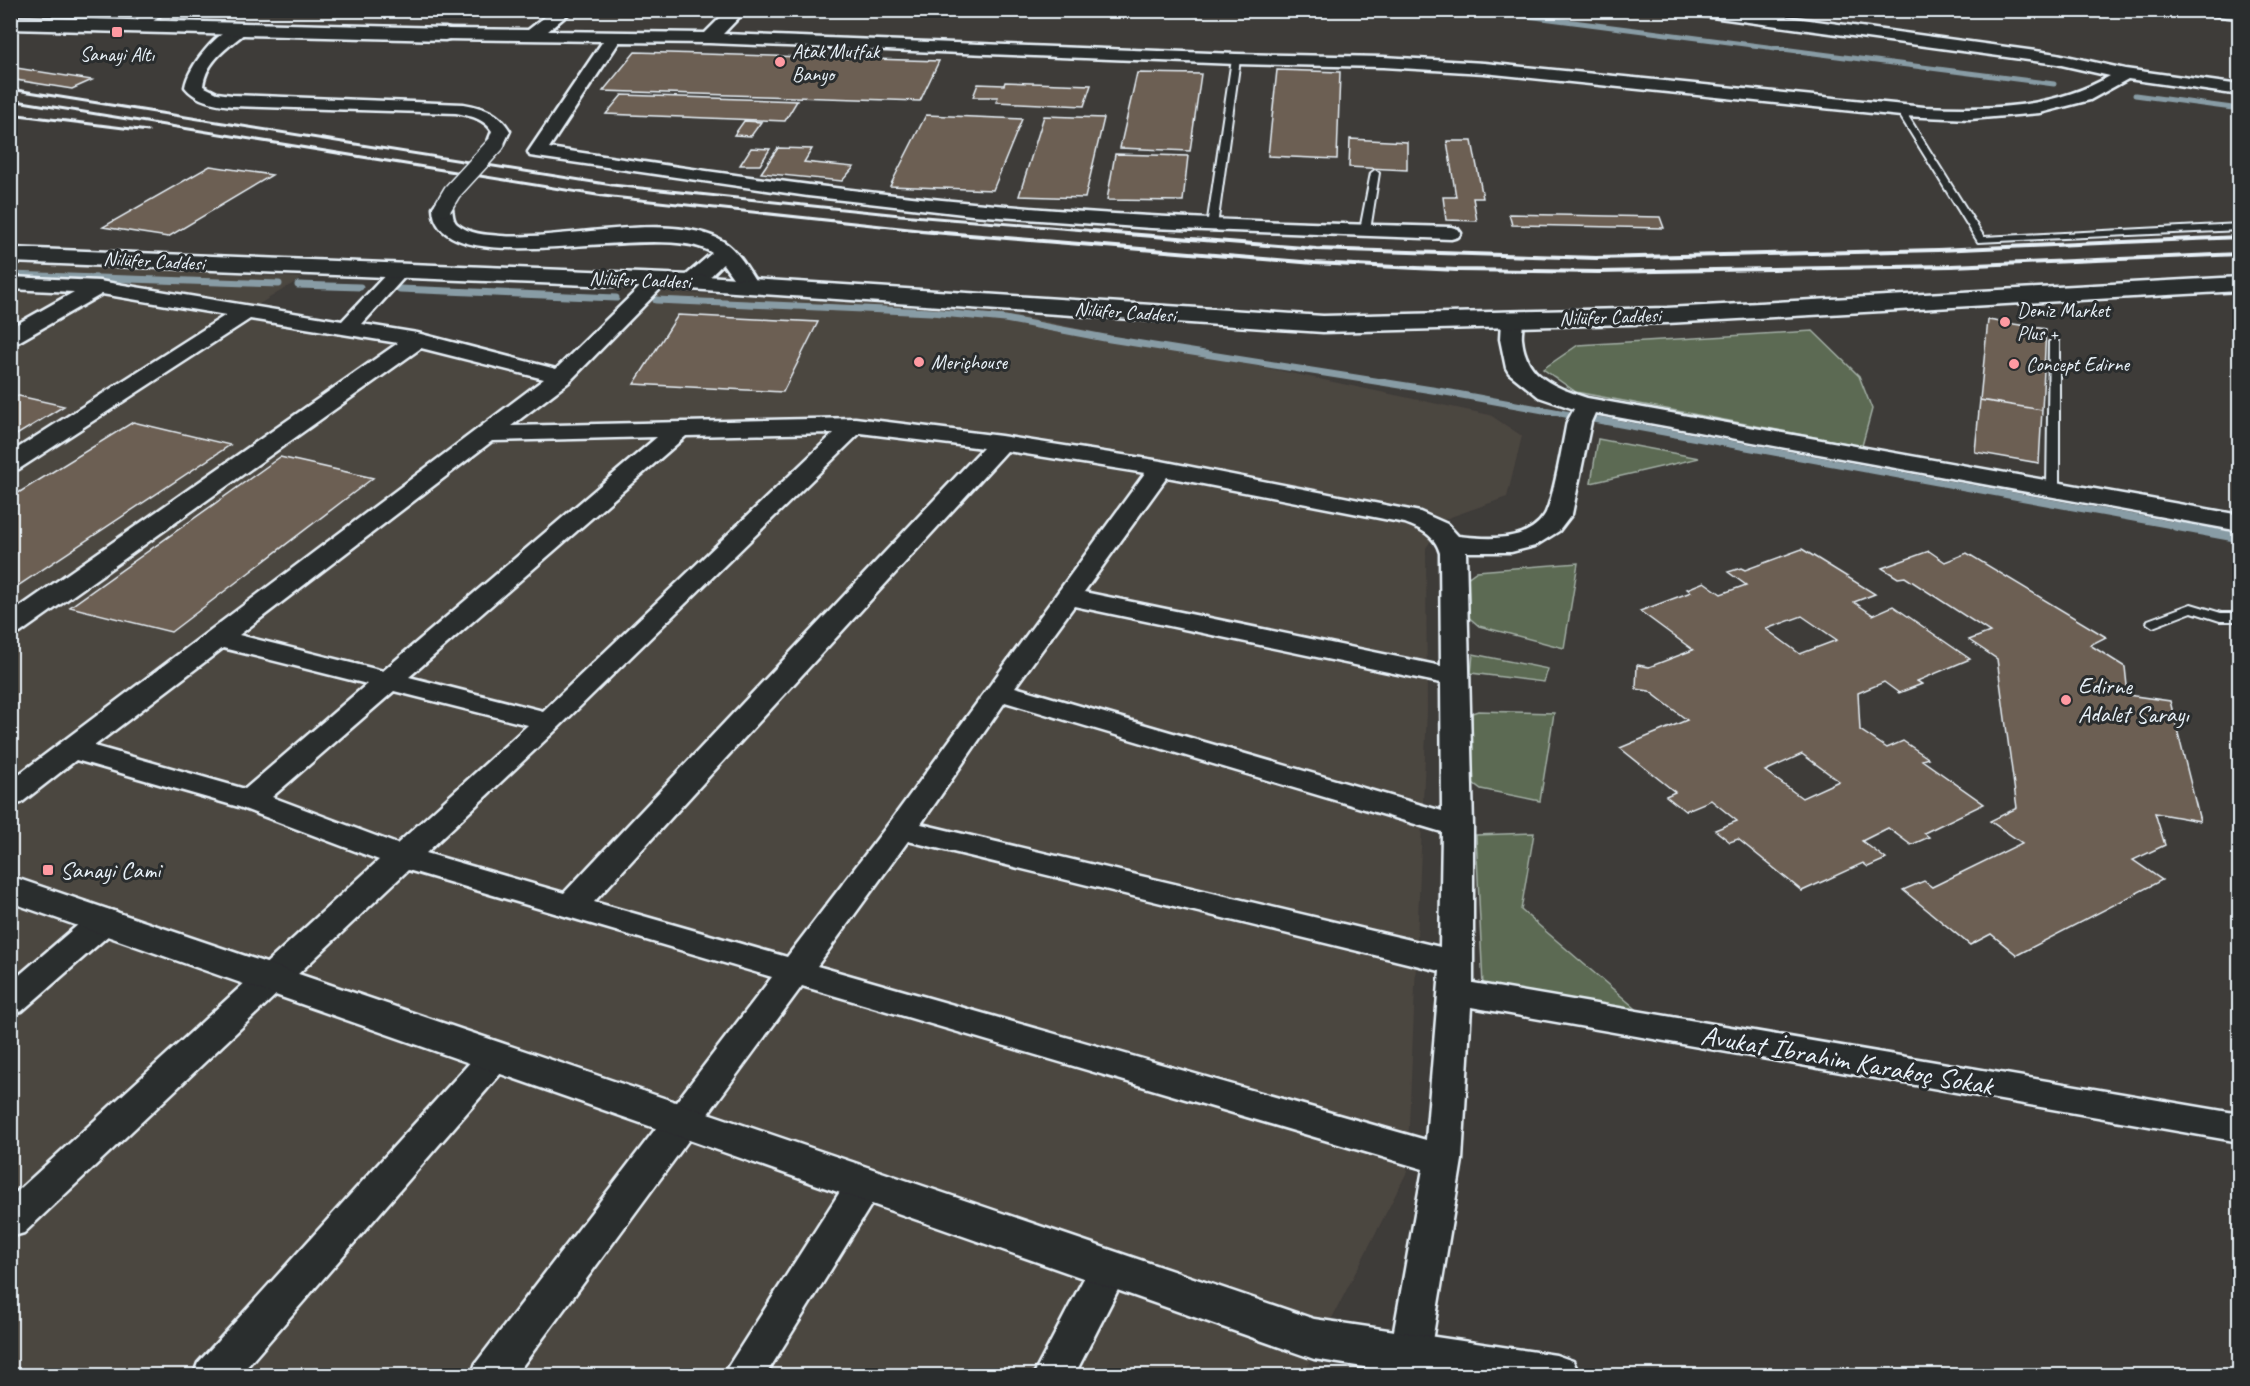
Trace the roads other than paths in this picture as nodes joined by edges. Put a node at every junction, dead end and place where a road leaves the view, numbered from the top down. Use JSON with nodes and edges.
{"nodes":[{"id":1,"x":158,"y":10,"type":"edge"},
{"id":2,"x":565,"y":10,"type":"edge"},
{"id":3,"x":738,"y":10,"type":"edge"},
{"id":4,"x":1697,"y":10,"type":"edge"},
{"id":5,"x":2174,"y":10,"type":"edge"},
{"id":6,"x":460,"y":18,"type":"dead end"},
{"id":7,"x":2240,"y":18,"type":"edge"},
{"id":8,"x":10,"y":23,"type":"edge"},
{"id":9,"x":137,"y":27,"type":"junction"},
{"id":10,"x":239,"y":30,"type":"junction"},
{"id":11,"x":445,"y":34,"type":"junction"},
{"id":12,"x":532,"y":35,"type":"junction"},
{"id":13,"x":615,"y":36,"type":"junction"},
{"id":14,"x":709,"y":38,"type":"junction"},
{"id":15,"x":1236,"y":59,"type":"junction"},
{"id":16,"x":2125,"y":74,"type":"junction"},
{"id":17,"x":2240,"y":90,"type":"edge"},
{"id":18,"x":1901,"y":111,"type":"junction"},
{"id":19,"x":1375,"y":173,"type":"dead end"},
{"id":20,"x":1212,"y":226,"type":"junction"},
{"id":21,"x":2240,"y":227,"type":"edge"},
{"id":22,"x":1365,"y":230,"type":"junction"},
{"id":23,"x":1451,"y":233,"type":"dead end"},
{"id":24,"x":724,"y":253,"type":"junction"},
{"id":25,"x":10,"y":255,"type":"edge"},
{"id":26,"x":399,"y":272,"type":"junction"},
{"id":27,"x":657,"y":280,"type":"junction"},
{"id":28,"x":690,"y":282,"type":"junction"},
{"id":29,"x":10,"y":283,"type":"edge"},
{"id":30,"x":2240,"y":284,"type":"edge"},
{"id":31,"x":748,"y":285,"type":"junction"},
{"id":32,"x":99,"y":287,"type":"junction"},
{"id":33,"x":245,"y":312,"type":"junction"},
{"id":34,"x":1512,"y":321,"type":"junction"},
{"id":35,"x":346,"y":329,"type":"junction"},
{"id":36,"x":10,"y":337,"type":"edge"},
{"id":37,"x":417,"y":340,"type":"junction"},
{"id":38,"x":2054,"y":342,"type":"dead end"},
{"id":39,"x":561,"y":377,"type":"junction"},
{"id":40,"x":1583,"y":413,"type":"junction"},
{"id":41,"x":855,"y":425,"type":"junction"},
{"id":42,"x":679,"y":430,"type":"junction"},
{"id":43,"x":487,"y":434,"type":"junction"},
{"id":44,"x":1001,"y":443,"type":"junction"},
{"id":45,"x":10,"y":464,"type":"edge"},
{"id":46,"x":1161,"y":468,"type":"junction"},
{"id":47,"x":2053,"y":489,"type":"junction"},
{"id":48,"x":2240,"y":523,"type":"edge"},
{"id":49,"x":1451,"y":543,"type":"junction"},
{"id":50,"x":1068,"y":597,"type":"junction"},
{"id":51,"x":2240,"y":617,"type":"edge"},
{"id":52,"x":2154,"y":623,"type":"dead end"},
{"id":53,"x":10,"y":627,"type":"edge"},
{"id":54,"x":217,"y":638,"type":"junction"},
{"id":55,"x":1457,"y":678,"type":"junction"},
{"id":56,"x":390,"y":681,"type":"junction"},
{"id":57,"x":998,"y":691,"type":"junction"},
{"id":58,"x":549,"y":721,"type":"junction"},
{"id":59,"x":72,"y":750,"type":"junction"},
{"id":60,"x":10,"y":796,"type":"edge"},
{"id":61,"x":250,"y":800,"type":"junction"},
{"id":62,"x":1458,"y":826,"type":"junction"},
{"id":63,"x":901,"y":829,"type":"junction"},
{"id":64,"x":400,"y":858,"type":"junction"},
{"id":65,"x":10,"y":888,"type":"edge"},
{"id":66,"x":570,"y":907,"type":"junction"},
{"id":67,"x":105,"y":920,"type":"junction"},
{"id":68,"x":793,"y":973,"type":"junction"},
{"id":69,"x":273,"y":977,"type":"junction"},
{"id":70,"x":1456,"y":977,"type":"junction"},
{"id":71,"x":10,"y":1002,"type":"edge"},
{"id":72,"x":496,"y":1056,"type":"junction"},
{"id":73,"x":682,"y":1120,"type":"junction"},
{"id":74,"x":2240,"y":1128,"type":"edge"},
{"id":75,"x":1443,"y":1160,"type":"junction"},
{"id":76,"x":865,"y":1184,"type":"junction"},
{"id":77,"x":10,"y":1222,"type":"edge"},
{"id":78,"x":1109,"y":1268,"type":"junction"},
{"id":79,"x":1406,"y":1364,"type":"edge"},
{"id":80,"x":213,"y":1376,"type":"edge"},
{"id":81,"x":491,"y":1376,"type":"edge"},
{"id":82,"x":742,"y":1376,"type":"edge"},
{"id":83,"x":1053,"y":1376,"type":"edge"},
{"id":84,"x":1556,"y":1376,"type":"edge"}],
"edges":[{"from":1,"to":9,"type":"street"},
{"from":2,"to":12,"type":"street"},
{"from":3,"to":14,"type":"street"},
{"from":4,"to":16,"type":"street"},
{"from":5,"to":7,"type":"lane"},
{"from":6,"to":11,"type":"street"},
{"from":8,"to":9,"type":"main road"},
{"from":9,"to":10,"type":"main road"},
{"from":10,"to":11,"type":"main road"},
{"from":10,"to":24,"type":"street","bridge":true},
{"from":11,"to":12,"type":"street"},
{"from":12,"to":13,"type":"street"},
{"from":13,"to":14,"type":"street"},
{"from":13,"to":20,"type":"street"},
{"from":14,"to":15,"type":"street"},
{"from":15,"to":18,"type":"street"},
{"from":15,"to":20,"type":"lane"},
{"from":16,"to":17,"type":"street"},
{"from":16,"to":18,"type":"street"},
{"from":18,"to":21,"type":"lane"},
{"from":19,"to":22,"type":"lane"},
{"from":20,"to":22,"type":"street"},
{"from":22,"to":23,"type":"street"},
{"from":24,"to":28,"type":"street"},
{"from":24,"to":31,"type":"street"},
{"from":25,"to":26,"type":"main road","name":"Nilüfer Caddesi"},
{"from":26,"to":27,"type":"main road","name":"Nilüfer Caddesi"},
{"from":26,"to":35,"type":"street"},
{"from":27,"to":28,"type":"main road","name":"Nilüfer Caddesi"},
{"from":27,"to":39,"type":"street"},
{"from":28,"to":31,"type":"main road","name":"Nilüfer Caddesi"},
{"from":29,"to":32,"type":"street"},
{"from":30,"to":34,"type":"main road","name":"Nilüfer Caddesi"},
{"from":31,"to":34,"type":"main road","name":"Nilüfer Caddesi"},
{"from":32,"to":33,"type":"street"},
{"from":32,"to":36,"type":"street"},
{"from":33,"to":35,"type":"street"},
{"from":33,"to":45,"type":"street"},
{"from":34,"to":40,"type":"street"},
{"from":35,"to":37,"type":"street"},
{"from":37,"to":39,"type":"street"},
{"from":37,"to":53,"type":"street"},
{"from":38,"to":47,"type":"lane"},
{"from":39,"to":43,"type":"street"},
{"from":40,"to":47,"type":"street"},
{"from":40,"to":49,"type":"street"},
{"from":41,"to":42,"type":"street"},
{"from":41,"to":44,"type":"street"},
{"from":41,"to":58,"type":"street"},
{"from":42,"to":43,"type":"street"},
{"from":42,"to":56,"type":"street"},
{"from":43,"to":54,"type":"street"},
{"from":44,"to":46,"type":"street"},
{"from":44,"to":66,"type":"street"},
{"from":46,"to":49,"type":"street"},
{"from":46,"to":50,"type":"street"},
{"from":47,"to":48,"type":"street"},
{"from":49,"to":55,"type":"street"},
{"from":50,"to":55,"type":"street"},
{"from":50,"to":57,"type":"street"},
{"from":51,"to":52,"type":"lane"},
{"from":54,"to":56,"type":"street"},
{"from":54,"to":59,"type":"street"},
{"from":55,"to":62,"type":"street"},
{"from":56,"to":58,"type":"street"},
{"from":56,"to":61,"type":"street"},
{"from":57,"to":62,"type":"street"},
{"from":57,"to":63,"type":"street"},
{"from":58,"to":64,"type":"street"},
{"from":59,"to":60,"type":"street"},
{"from":59,"to":61,"type":"street"},
{"from":61,"to":64,"type":"street"},
{"from":62,"to":70,"type":"street"},
{"from":63,"to":68,"type":"street"},
{"from":63,"to":70,"type":"street","name":"Avukat İbrahim Karakoç Sokak"},
{"from":64,"to":66,"type":"street"},
{"from":64,"to":69,"type":"street"},
{"from":65,"to":67,"type":"main road"},
{"from":66,"to":68,"type":"street"},
{"from":67,"to":69,"type":"main road"},
{"from":67,"to":71,"type":"street"},
{"from":68,"to":73,"type":"street"},
{"from":68,"to":75,"type":"street"},
{"from":69,"to":72,"type":"main road"},
{"from":69,"to":77,"type":"street"},
{"from":70,"to":74,"type":"street","name":"Avukat İbrahim Karakoç Sokak"},
{"from":70,"to":75,"type":"street"},
{"from":72,"to":73,"type":"main road"},
{"from":72,"to":80,"type":"street"},
{"from":73,"to":76,"type":"main road"},
{"from":73,"to":81,"type":"street"},
{"from":75,"to":79,"type":"street"},
{"from":76,"to":78,"type":"main road"},
{"from":76,"to":82,"type":"street"},
{"from":78,"to":79,"type":"main road"},
{"from":78,"to":83,"type":"street"},
{"from":79,"to":84,"type":"main road"}]}
